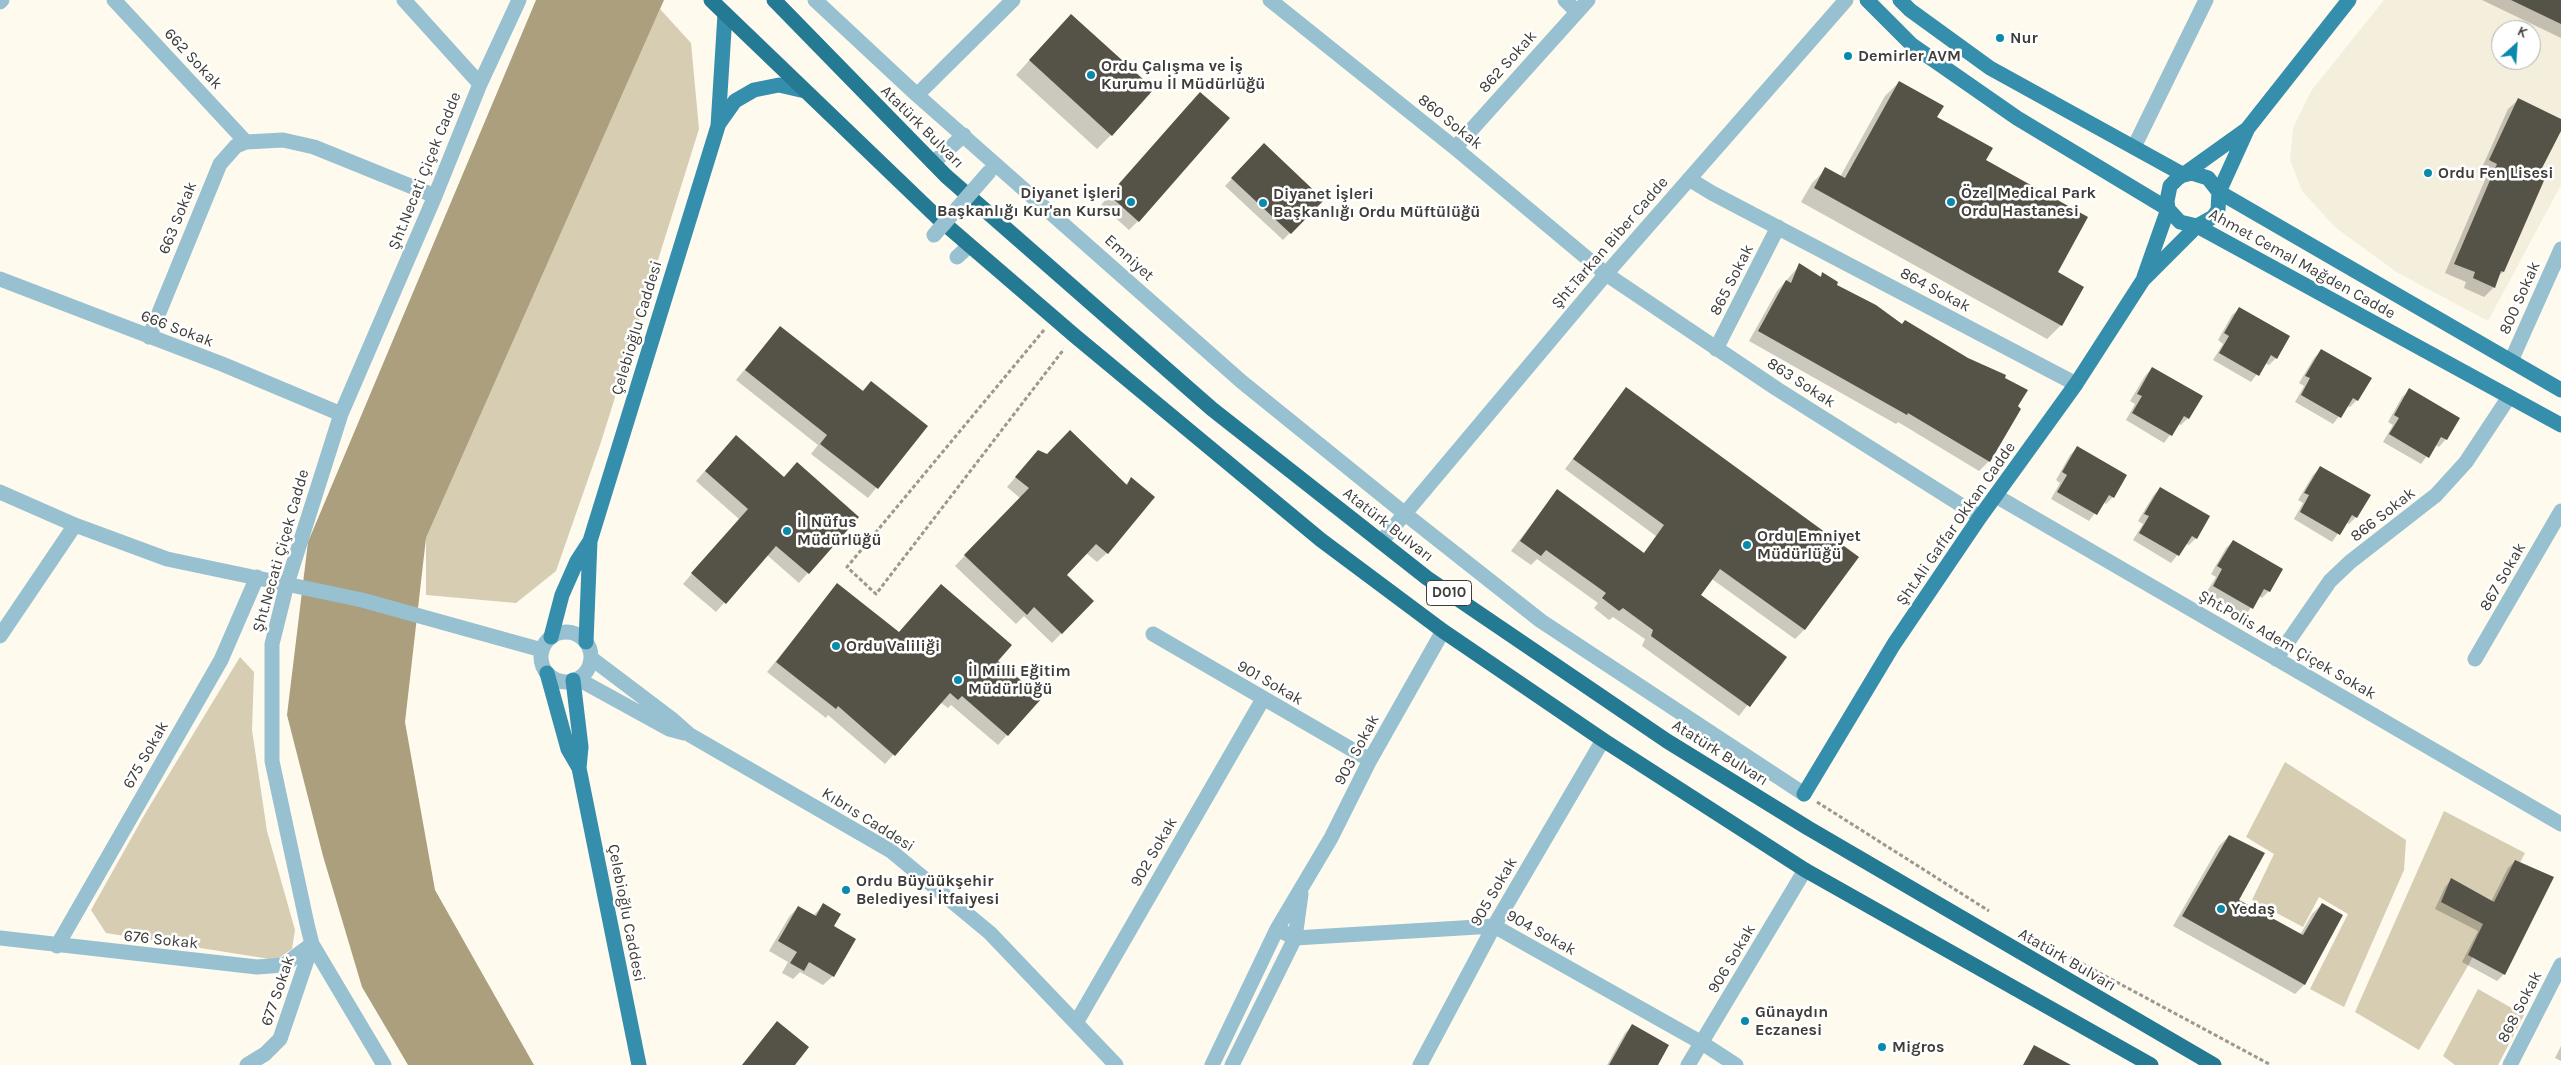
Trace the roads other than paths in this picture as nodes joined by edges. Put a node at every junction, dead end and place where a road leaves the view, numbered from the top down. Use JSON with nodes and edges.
{"nodes":[{"id":1,"x":114,"y":0,"type":"edge"},
{"id":2,"x":404,"y":0,"type":"edge"},
{"id":3,"x":519,"y":0,"type":"edge"},
{"id":4,"x":711,"y":0,"type":"edge"},
{"id":5,"x":774,"y":0,"type":"edge"},
{"id":6,"x":815,"y":0,"type":"edge"},
{"id":7,"x":1013,"y":0,"type":"edge"},
{"id":8,"x":1270,"y":0,"type":"edge"},
{"id":9,"x":1565,"y":0,"type":"edge"},
{"id":10,"x":1588,"y":0,"type":"edge"},
{"id":11,"x":1846,"y":0,"type":"edge"},
{"id":12,"x":1867,"y":0,"type":"edge"},
{"id":13,"x":1900,"y":0,"type":"edge"},
{"id":14,"x":2206,"y":0,"type":"edge"},
{"id":15,"x":2349,"y":0,"type":"edge"},
{"id":16,"x":1577,"y":12,"type":"junction"},
{"id":17,"x":725,"y":14,"type":"junction"},
{"id":18,"x":480,"y":84,"type":"junction"},
{"id":19,"x":805,"y":91,"type":"junction"},
{"id":20,"x":917,"y":95,"type":"junction"},
{"id":21,"x":718,"y":126,"type":"junction"},
{"id":22,"x":2248,"y":128,"type":"junction"},
{"id":23,"x":964,"y":136,"type":"junction"},
{"id":24,"x":246,"y":142,"type":"junction"},
{"id":25,"x":2134,"y":147,"type":"junction"},
{"id":26,"x":1455,"y":148,"type":"junction"},
{"id":27,"x":933,"y":163,"type":"junction"},
{"id":28,"x":989,"y":172,"type":"dead end"},
{"id":29,"x":2184,"y":174,"type":"junction"},
{"id":30,"x":1689,"y":179,"type":"junction"},
{"id":31,"x":2219,"y":192,"type":"junction"},
{"id":32,"x":435,"y":196,"type":"junction"},
{"id":33,"x":2168,"y":209,"type":"junction"},
{"id":34,"x":2197,"y":226,"type":"junction"},
{"id":35,"x":1778,"y":227,"type":"junction"},
{"id":36,"x":934,"y":235,"type":"dead end"},
{"id":37,"x":969,"y":246,"type":"junction"},
{"id":38,"x":2561,"y":249,"type":"edge"},
{"id":39,"x":957,"y":257,"type":"dead end"},
{"id":40,"x":1606,"y":274,"type":"junction"},
{"id":41,"x":0,"y":279,"type":"edge"},
{"id":42,"x":2144,"y":280,"type":"junction"},
{"id":43,"x":149,"y":337,"type":"junction"},
{"id":44,"x":1716,"y":349,"type":"junction"},
{"id":45,"x":2511,"y":361,"type":"junction"},
{"id":46,"x":2076,"y":384,"type":"junction"},
{"id":47,"x":2561,"y":390,"type":"edge"},
{"id":48,"x":2509,"y":397,"type":"junction"},
{"id":49,"x":341,"y":414,"type":"junction"},
{"id":50,"x":2561,"y":425,"type":"edge"},
{"id":51,"x":0,"y":492,"type":"edge"},
{"id":52,"x":1996,"y":496,"type":"junction"},
{"id":53,"x":2561,"y":512,"type":"edge"},
{"id":54,"x":1404,"y":513,"type":"junction"},
{"id":55,"x":1980,"y":517,"type":"junction"},
{"id":56,"x":75,"y":524,"type":"junction"},
{"id":57,"x":590,"y":541,"type":"junction"},
{"id":58,"x":1381,"y":542,"type":"junction"},
{"id":59,"x":257,"y":577,"type":"junction"},
{"id":60,"x":287,"y":584,"type":"junction"},
{"id":61,"x":1443,"y":631,"type":"junction"},
{"id":62,"x":1153,"y":634,"type":"dead end"},
{"id":63,"x":0,"y":636,"type":"edge"},
{"id":64,"x":550,"y":637,"type":"junction"},
{"id":65,"x":586,"y":642,"type":"junction"},
{"id":66,"x":542,"y":650,"type":"junction"},
{"id":67,"x":591,"y":658,"type":"junction"},
{"id":68,"x":2276,"y":659,"type":"junction"},
{"id":69,"x":2475,"y":659,"type":"dead end"},
{"id":70,"x":547,"y":673,"type":"junction"},
{"id":71,"x":575,"y":679,"type":"junction"},
{"id":72,"x":1263,"y":699,"type":"junction"},
{"id":73,"x":690,"y":735,"type":"junction"},
{"id":74,"x":1603,"y":740,"type":"junction"},
{"id":75,"x":1370,"y":760,"type":"junction"},
{"id":76,"x":579,"y":768,"type":"junction"},
{"id":77,"x":1804,"y":794,"type":"joint"},
{"id":78,"x":2561,"y":824,"type":"edge"},
{"id":79,"x":1805,"y":870,"type":"junction"},
{"id":80,"x":1302,"y":887,"type":"junction"},
{"id":81,"x":1494,"y":926,"type":"junction"},
{"id":82,"x":1277,"y":930,"type":"junction"},
{"id":83,"x":0,"y":938,"type":"edge"},
{"id":84,"x":1296,"y":938,"type":"junction"},
{"id":85,"x":312,"y":944,"type":"junction"},
{"id":86,"x":57,"y":946,"type":"junction"},
{"id":87,"x":2561,"y":965,"type":"edge"},
{"id":88,"x":1076,"y":1023,"type":"junction"},
{"id":89,"x":1702,"y":1043,"type":"junction"},
{"id":90,"x":2147,"y":1064,"type":"edge"},
{"id":91,"x":247,"y":1065,"type":"edge"},
{"id":92,"x":384,"y":1065,"type":"edge"},
{"id":93,"x":639,"y":1065,"type":"edge"},
{"id":94,"x":1116,"y":1065,"type":"edge"},
{"id":95,"x":1212,"y":1065,"type":"edge"},
{"id":96,"x":1232,"y":1065,"type":"edge"},
{"id":97,"x":1420,"y":1065,"type":"edge"},
{"id":98,"x":1688,"y":1065,"type":"edge"},
{"id":99,"x":1736,"y":1065,"type":"edge"},
{"id":100,"x":2214,"y":1065,"type":"edge"},
{"id":101,"x":2510,"y":1065,"type":"edge"}],
"edges":[{"from":1,"to":24,"type":"street","name":"662 Sokak"},
{"from":2,"to":18,"type":"street"},
{"from":3,"to":18,"type":"street","name":"Şht.Necati Çiçek Cadde"},
{"from":4,"to":17,"type":"highway","number":"D010"},
{"from":5,"to":27,"type":"highway","name":"Atatürk Bulvarı","number":"D010"},
{"from":6,"to":20,"type":"street","name":"Emniyet"},
{"from":7,"to":20,"type":"street"},
{"from":8,"to":26,"type":"street","name":"860 Sokak"},
{"from":9,"to":16,"type":"street"},
{"from":10,"to":16,"type":"street","name":"862 Sokak"},
{"from":11,"to":30,"type":"street","name":"Şht.Tarkan Biber Cadde"},
{"from":12,"to":33,"type":"main road","name":"Ahmet Cemal Mağden Cadde"},
{"from":13,"to":25,"type":"main road","name":"Ahmet Cemal Mağden Cadde"},
{"from":14,"to":25,"type":"street"},
{"from":15,"to":22,"type":"main road","name":"Şht.Ali Gaffar Okkan Cadde"},
{"from":16,"to":26,"type":"street","name":"862 Sokak"},
{"from":17,"to":19,"type":"highway","number":"D010"},
{"from":17,"to":21,"type":"main road"},
{"from":18,"to":32,"type":"street","name":"Şht.Necati Çiçek Cadde"},
{"from":19,"to":21,"type":"main road"},
{"from":19,"to":37,"type":"highway","number":"D010"},
{"from":20,"to":23,"type":"street","name":"Emniyet"},
{"from":21,"to":57,"type":"main road","name":"Çelebioğlu Caddesi"},
{"from":22,"to":29,"type":"main road","name":"Şht.Ali Gaffar Okkan Cadde"},
{"from":22,"to":31,"type":"main road","name":"Şht.Ali Gaffar Okkan Cadde"},
{"from":23,"to":27,"type":"street"},
{"from":23,"to":54,"type":"street","name":"Emniyet"},
{"from":24,"to":32,"type":"street"},
{"from":24,"to":43,"type":"street","name":"663 Sokak"},
{"from":25,"to":29,"type":"main road","name":"Ahmet Cemal Mağden Cadde"},
{"from":26,"to":40,"type":"street","name":"860 Sokak"},
{"from":27,"to":58,"type":"highway","name":"Atatürk Bulvarı","number":"D010"},
{"from":28,"to":36,"type":"street","bridge":true},
{"from":29,"to":31,"type":"main road","name":"Ahmet Cemal Mağden Cadde"},
{"from":29,"to":33,"type":"main road","name":"Şht.Ali Gaffar Okkan Cadde"},
{"from":30,"to":35,"type":"street","name":"864 Sokak"},
{"from":30,"to":40,"type":"street","name":"Şht.Tarkan Biber Cadde"},
{"from":31,"to":34,"type":"main road","name":"Şht.Ali Gaffar Okkan Cadde"},
{"from":31,"to":45,"type":"main road","name":"Ahmet Cemal Mağden Cadde"},
{"from":32,"to":49,"type":"street","name":"Şht.Necati Çiçek Cadde"},
{"from":33,"to":34,"type":"main road","name":"Ahmet Cemal Mağden Cadde"},
{"from":33,"to":42,"type":"main road","name":"Şht.Ali Gaffar Okkan Cadde"},
{"from":34,"to":42,"type":"main road","name":"Şht.Ali Gaffar Okkan Cadde"},
{"from":34,"to":48,"type":"main road","name":"Ahmet Cemal Mağden Cadde"},
{"from":35,"to":44,"type":"street","name":"865 Sokak"},
{"from":35,"to":46,"type":"street","name":"864 Sokak"},
{"from":37,"to":39,"type":"street"},
{"from":37,"to":61,"type":"highway","number":"D010"},
{"from":38,"to":45,"type":"street","name":"800 Sokak"},
{"from":40,"to":44,"type":"street","name":"863 Sokak"},
{"from":40,"to":54,"type":"street","name":"Şht.Tarkan Biber Cadde"},
{"from":41,"to":43,"type":"street","name":"666 Sokak"},
{"from":42,"to":46,"type":"main road","name":"Şht.Ali Gaffar Okkan Cadde"},
{"from":43,"to":49,"type":"street","name":"666 Sokak"},
{"from":44,"to":55,"type":"street","name":"863 Sokak"},
{"from":45,"to":47,"type":"main road","name":"Ahmet Cemal Mağden Cadde"},
{"from":46,"to":52,"type":"main road","name":"Şht.Ali Gaffar Okkan Cadde"},
{"from":48,"to":50,"type":"main road","name":"Ahmet Cemal Mağden Cadde"},
{"from":48,"to":68,"type":"street","name":"866 Sokak"},
{"from":49,"to":60,"type":"street","name":"Şht.Necati Çiçek Cadde"},
{"from":51,"to":56,"type":"street"},
{"from":52,"to":55,"type":"main road","name":"Şht.Ali Gaffar Okkan Cadde"},
{"from":52,"to":68,"type":"street","name":"Şht.Polis Adem Çiçek Sokak"},
{"from":53,"to":69,"type":"street","name":"867 Sokak"},
{"from":54,"to":58,"type":"street","name":"Şht.Tarkan Biber Cadde"},
{"from":54,"to":77,"type":"street","name":"Emniyet"},
{"from":55,"to":77,"type":"main road","name":"Şht.Ali Gaffar Okkan Cadde"},
{"from":56,"to":59,"type":"street"},
{"from":56,"to":63,"type":"street"},
{"from":57,"to":64,"type":"main road","name":"Çelebioğlu Caddesi"},
{"from":57,"to":65,"type":"main road","name":"Çelebioğlu Caddesi"},
{"from":58,"to":100,"type":"highway","name":"Atatürk Bulvarı","number":"D010"},
{"from":59,"to":60,"type":"street"},
{"from":59,"to":86,"type":"street","name":"675 Sokak"},
{"from":60,"to":66,"type":"street"},
{"from":60,"to":85,"type":"street","name":"Şht.Necati Çiçek Cadde"},
{"from":61,"to":74,"type":"highway","number":"D010"},
{"from":61,"to":75,"type":"street","name":"903 Sokak"},
{"from":62,"to":72,"type":"street","name":"901 Sokak"},
{"from":64,"to":65,"type":"street"},
{"from":64,"to":66,"type":"street"},
{"from":65,"to":67,"type":"street"},
{"from":66,"to":70,"type":"street"},
{"from":67,"to":71,"type":"street"},
{"from":67,"to":73,"type":"street","name":"Kıbrıs Caddesi"},
{"from":68,"to":78,"type":"street","name":"Şht.Polis Adem Çiçek Sokak"},
{"from":70,"to":71,"type":"street"},
{"from":70,"to":76,"type":"main road","name":"Çelebioğlu Caddesi"},
{"from":71,"to":73,"type":"street","name":"Kıbrıs Caddesi"},
{"from":71,"to":76,"type":"main road","name":"Çelebioğlu Caddesi"},
{"from":72,"to":75,"type":"street","name":"901 Sokak"},
{"from":72,"to":88,"type":"street","name":"902 Sokak"},
{"from":73,"to":88,"type":"street","name":"Kıbrıs Caddesi"},
{"from":74,"to":79,"type":"highway","number":"D010"},
{"from":74,"to":81,"type":"street","name":"905 Sokak"},
{"from":75,"to":80,"type":"street","name":"903 Sokak"},
{"from":76,"to":93,"type":"main road","name":"Çelebioğlu Caddesi"},
{"from":79,"to":89,"type":"street","name":"906 Sokak"},
{"from":79,"to":90,"type":"highway","number":"D010"},
{"from":80,"to":82,"type":"street","name":"903 Sokak"},
{"from":80,"to":84,"type":"street","name":"903 Sokak"},
{"from":81,"to":84,"type":"street","name":"904 Sokak"},
{"from":81,"to":89,"type":"street","name":"904 Sokak"},
{"from":81,"to":97,"type":"street","name":"905 Sokak"},
{"from":82,"to":84,"type":"street","name":"904 Sokak"},
{"from":82,"to":95,"type":"street","name":"903 Sokak"},
{"from":83,"to":86,"type":"street","name":"676 Sokak"},
{"from":84,"to":96,"type":"street","name":"903 Sokak"},
{"from":85,"to":86,"type":"street","name":"676 Sokak"},
{"from":85,"to":91,"type":"street","name":"677 Sokak"},
{"from":85,"to":92,"type":"street","name":"Şht.Necati Çiçek Cadde"},
{"from":87,"to":101,"type":"street","name":"868 Sokak"},
{"from":88,"to":94,"type":"street","name":"Kıbrıs Caddesi"},
{"from":89,"to":98,"type":"street","name":"906 Sokak"},
{"from":89,"to":99,"type":"street","name":"904 Sokak"}]}
